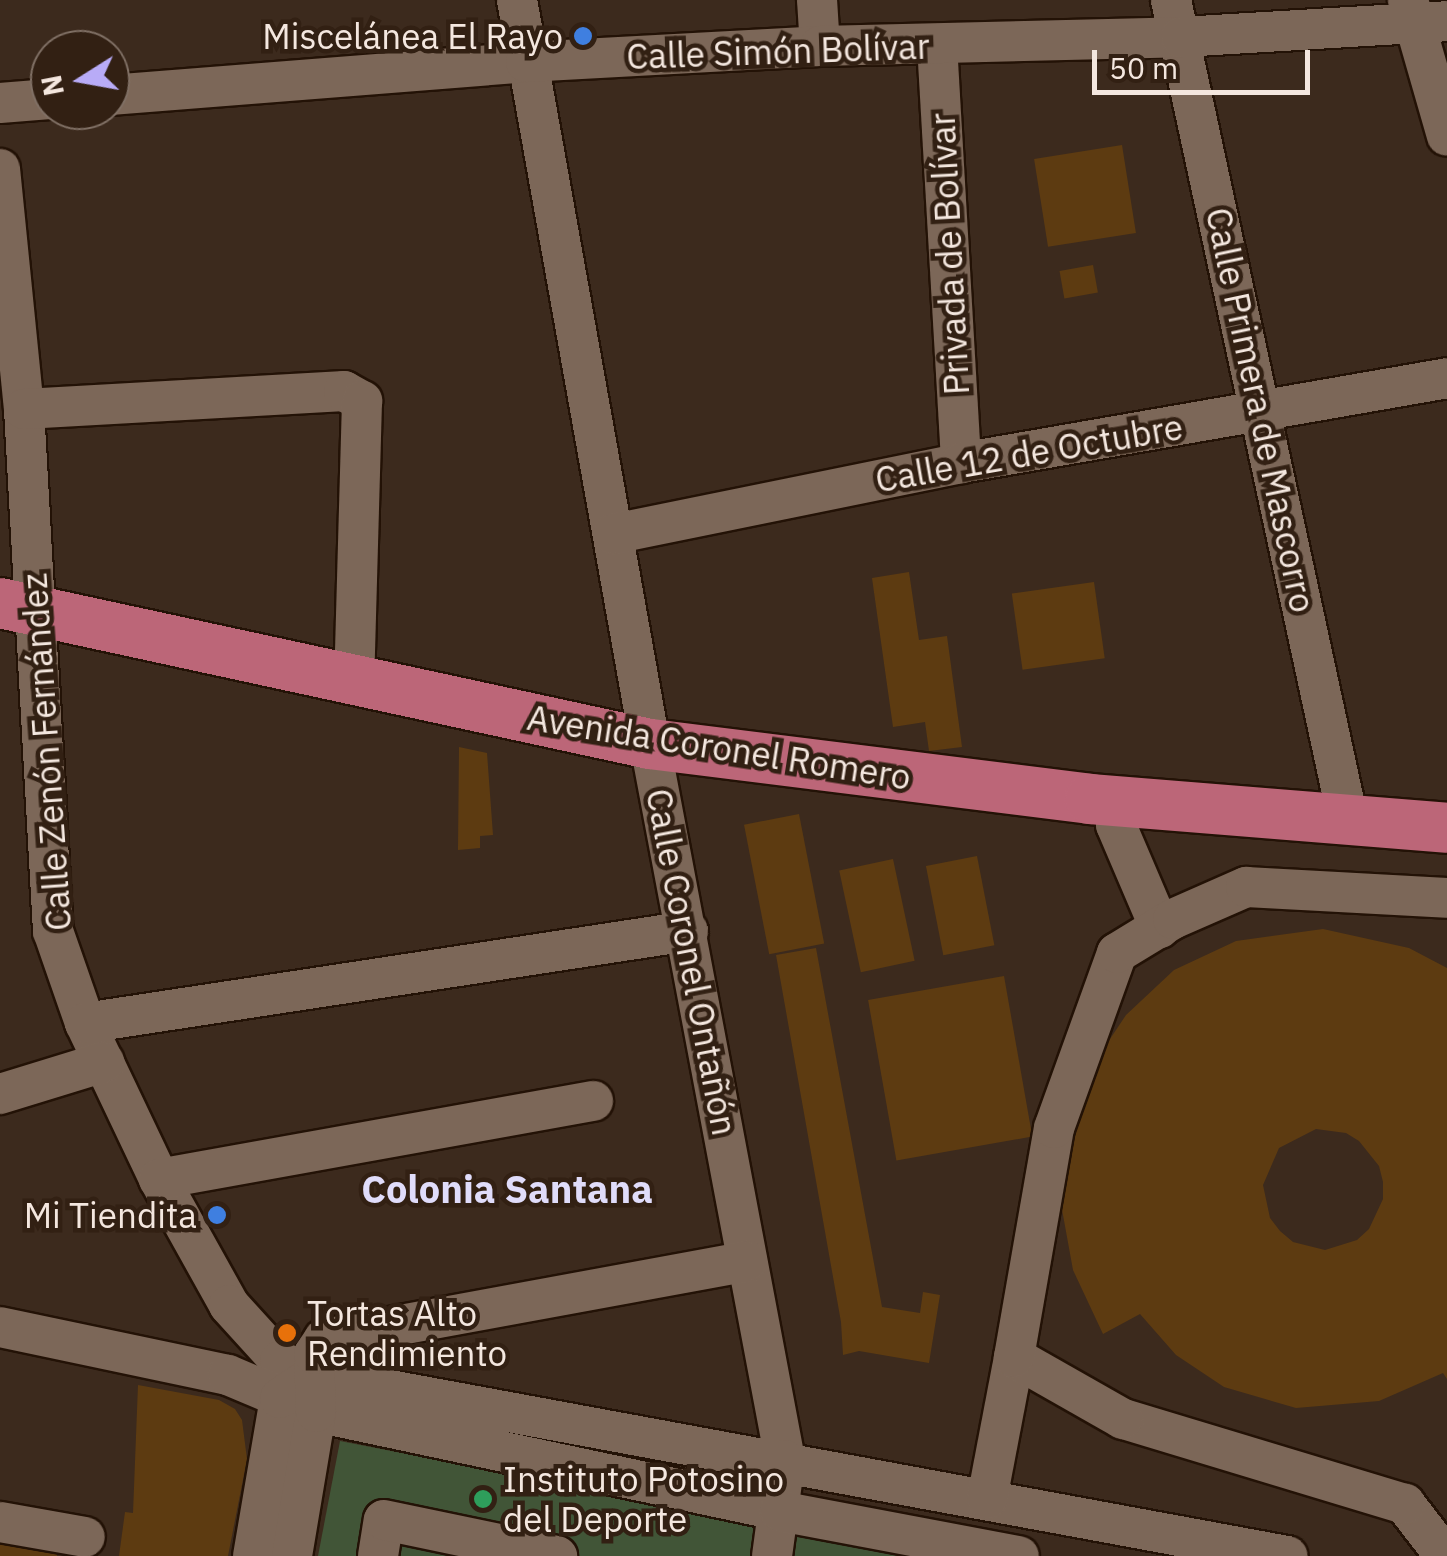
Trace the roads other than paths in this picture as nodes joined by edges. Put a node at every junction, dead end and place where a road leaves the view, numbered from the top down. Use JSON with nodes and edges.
{"nodes":[{"id":1,"x":516,"y":0,"type":"edge"},
{"id":2,"x":818,"y":0,"type":"edge"},
{"id":3,"x":1423,"y":15,"type":"edge"},
{"id":4,"x":1176,"y":18,"type":"edge"},
{"id":5,"x":937,"y":44,"type":"junction"},
{"id":6,"x":820,"y":46,"type":"junction"},
{"id":7,"x":526,"y":62,"type":"junction"},
{"id":8,"x":130,"y":92,"type":"edge"},
{"id":9,"x":30,"y":101,"type":"edge"},
{"id":10,"x":0,"y":103,"type":"edge"},
{"id":11,"x":1447,"y":136,"type":"edge"},
{"id":12,"x":0,"y":168,"type":"edge"},
{"id":13,"x":1447,"y":378,"type":"edge"},
{"id":14,"x":24,"y":408,"type":"junction"},
{"id":15,"x":1262,"y":411,"type":"junction"},
{"id":16,"x":960,"y":464,"type":"junction"},
{"id":17,"x":613,"y":534,"type":"junction"},
{"id":18,"x":18,"y":607,"type":"edge"},
{"id":19,"x":354,"y":684,"type":"junction"},
{"id":20,"x":650,"y":744,"type":"junction"},
{"id":21,"x":1114,"y":800,"type":"junction"},
{"id":22,"x":1348,"y":820,"type":"junction"},
{"id":23,"x":1447,"y":828,"type":"edge"},
{"id":24,"x":1429,"y":897,"type":"edge"},
{"id":25,"x":1160,"y":928,"type":"junction"},
{"id":26,"x":1447,"y":928,"type":"edge"},
{"id":27,"x":688,"y":931,"type":"junction"},
{"id":28,"x":85,"y":1023,"type":"junction"},
{"id":29,"x":104,"y":1062,"type":"junction"},
{"id":30,"x":0,"y":1094,"type":"edge"},
{"id":31,"x":593,"y":1101,"type":"dead end"},
{"id":32,"x":158,"y":1180,"type":"junction"},
{"id":33,"x":747,"y":1262,"type":"junction"},
{"id":34,"x":0,"y":1327,"type":"edge"},
{"id":35,"x":1014,"y":1357,"type":"junction"},
{"id":36,"x":304,"y":1395,"type":"junction"},
{"id":37,"x":786,"y":1460,"type":"junction"},
{"id":38,"x":987,"y":1499,"type":"junction"},
{"id":39,"x":780,"y":1511,"type":"junction"},
{"id":40,"x":0,"y":1522,"type":"edge"},
{"id":41,"x":85,"y":1537,"type":"dead end"},
{"id":42,"x":1125,"y":1541,"type":"edge"},
{"id":43,"x":476,"y":1549,"type":"edge"},
{"id":44,"x":254,"y":1556,"type":"edge"},
{"id":45,"x":292,"y":1556,"type":"edge"},
{"id":46,"x":378,"y":1556,"type":"edge"},
{"id":47,"x":557,"y":1556,"type":"edge"},
{"id":48,"x":772,"y":1556,"type":"edge"},
{"id":49,"x":1019,"y":1556,"type":"edge"},
{"id":50,"x":1288,"y":1556,"type":"edge"},
{"id":51,"x":1445,"y":1556,"type":"edge"}],
"edges":[{"from":1,"to":7,"type":"street","name":"Calle Coronel Ontañón"},
{"from":2,"to":6,"type":"street"},
{"from":3,"to":4,"type":"street","name":"Calle Simón Bolívar"},
{"from":3,"to":11,"type":"street"},
{"from":4,"to":5,"type":"street","name":"Calle Simón Bolívar"},
{"from":4,"to":15,"type":"street","name":"Calle Primera de Mascorro"},
{"from":5,"to":6,"type":"street","name":"Calle Simón Bolívar"},
{"from":5,"to":16,"type":"street","name":"Privada de Bolívar"},
{"from":6,"to":7,"type":"street","name":"Calle Simón Bolívar"},
{"from":7,"to":8,"type":"street","name":"Calle Simón Bolívar"},
{"from":7,"to":17,"type":"street","name":"Calle Coronel Ontañón"},
{"from":9,"to":10,"type":"street"},
{"from":12,"to":14,"type":"street","name":"Calle Zenón Fernández"},
{"from":13,"to":15,"type":"street","name":"Calle 12 de Octubre"},
{"from":14,"to":18,"type":"street","name":"Calle Zenón Fernández"},
{"from":14,"to":19,"type":"street"},
{"from":15,"to":16,"type":"street","name":"Calle 12 de Octubre"},
{"from":15,"to":22,"type":"street","name":"Calle Primera de Mascorro"},
{"from":16,"to":17,"type":"street","name":"Calle 12 de Octubre"},
{"from":17,"to":20,"type":"street","name":"Calle Coronel Ontañón"},
{"from":18,"to":19,"type":"main road","name":"Avenida Coronel Romero"},
{"from":18,"to":28,"type":"street","name":"Calle Zenón Fernández"},
{"from":19,"to":20,"type":"main road","name":"Avenida Coronel Romero"},
{"from":20,"to":21,"type":"main road","name":"Avenida Coronel Romero"},
{"from":20,"to":27,"type":"street","name":"Calle Coronel Ontañón"},
{"from":21,"to":22,"type":"main road","name":"Avenida Coronel Romero"},
{"from":21,"to":25,"type":"street"},
{"from":22,"to":23,"type":"main road","name":"Avenida Coronel Romero"},
{"from":24,"to":25,"type":"street"},
{"from":24,"to":26,"type":"street"},
{"from":25,"to":35,"type":"street"},
{"from":27,"to":28,"type":"street"},
{"from":27,"to":33,"type":"street","name":"Calle Coronel Ontañón"},
{"from":28,"to":29,"type":"street","name":"Calle Zenón Fernández"},
{"from":29,"to":30,"type":"street"},
{"from":29,"to":32,"type":"street","name":"Calle Zenón Fernández"},
{"from":31,"to":32,"type":"street"},
{"from":32,"to":36,"type":"street","name":"Calle Zenón Fernández"},
{"from":33,"to":36,"type":"street"},
{"from":33,"to":37,"type":"street","name":"Calle Coronel Ontañón"},
{"from":34,"to":36,"type":"street"},
{"from":35,"to":38,"type":"street"},
{"from":35,"to":51,"type":"street"},
{"from":36,"to":37,"type":"street"},
{"from":36,"to":39,"type":"street"},
{"from":36,"to":44,"type":"street"},
{"from":36,"to":45,"type":"street"},
{"from":37,"to":38,"type":"street"},
{"from":37,"to":39,"type":"street","name":"Calle Coronel Ontañón"},
{"from":38,"to":42,"type":"street"},
{"from":39,"to":48,"type":"street","name":"Calle Coronel Ontañón"},
{"from":39,"to":49,"type":"street"},
{"from":40,"to":41,"type":"street"},
{"from":42,"to":50,"type":"street"},
{"from":43,"to":46,"type":"street"},
{"from":43,"to":47,"type":"street"}]}
